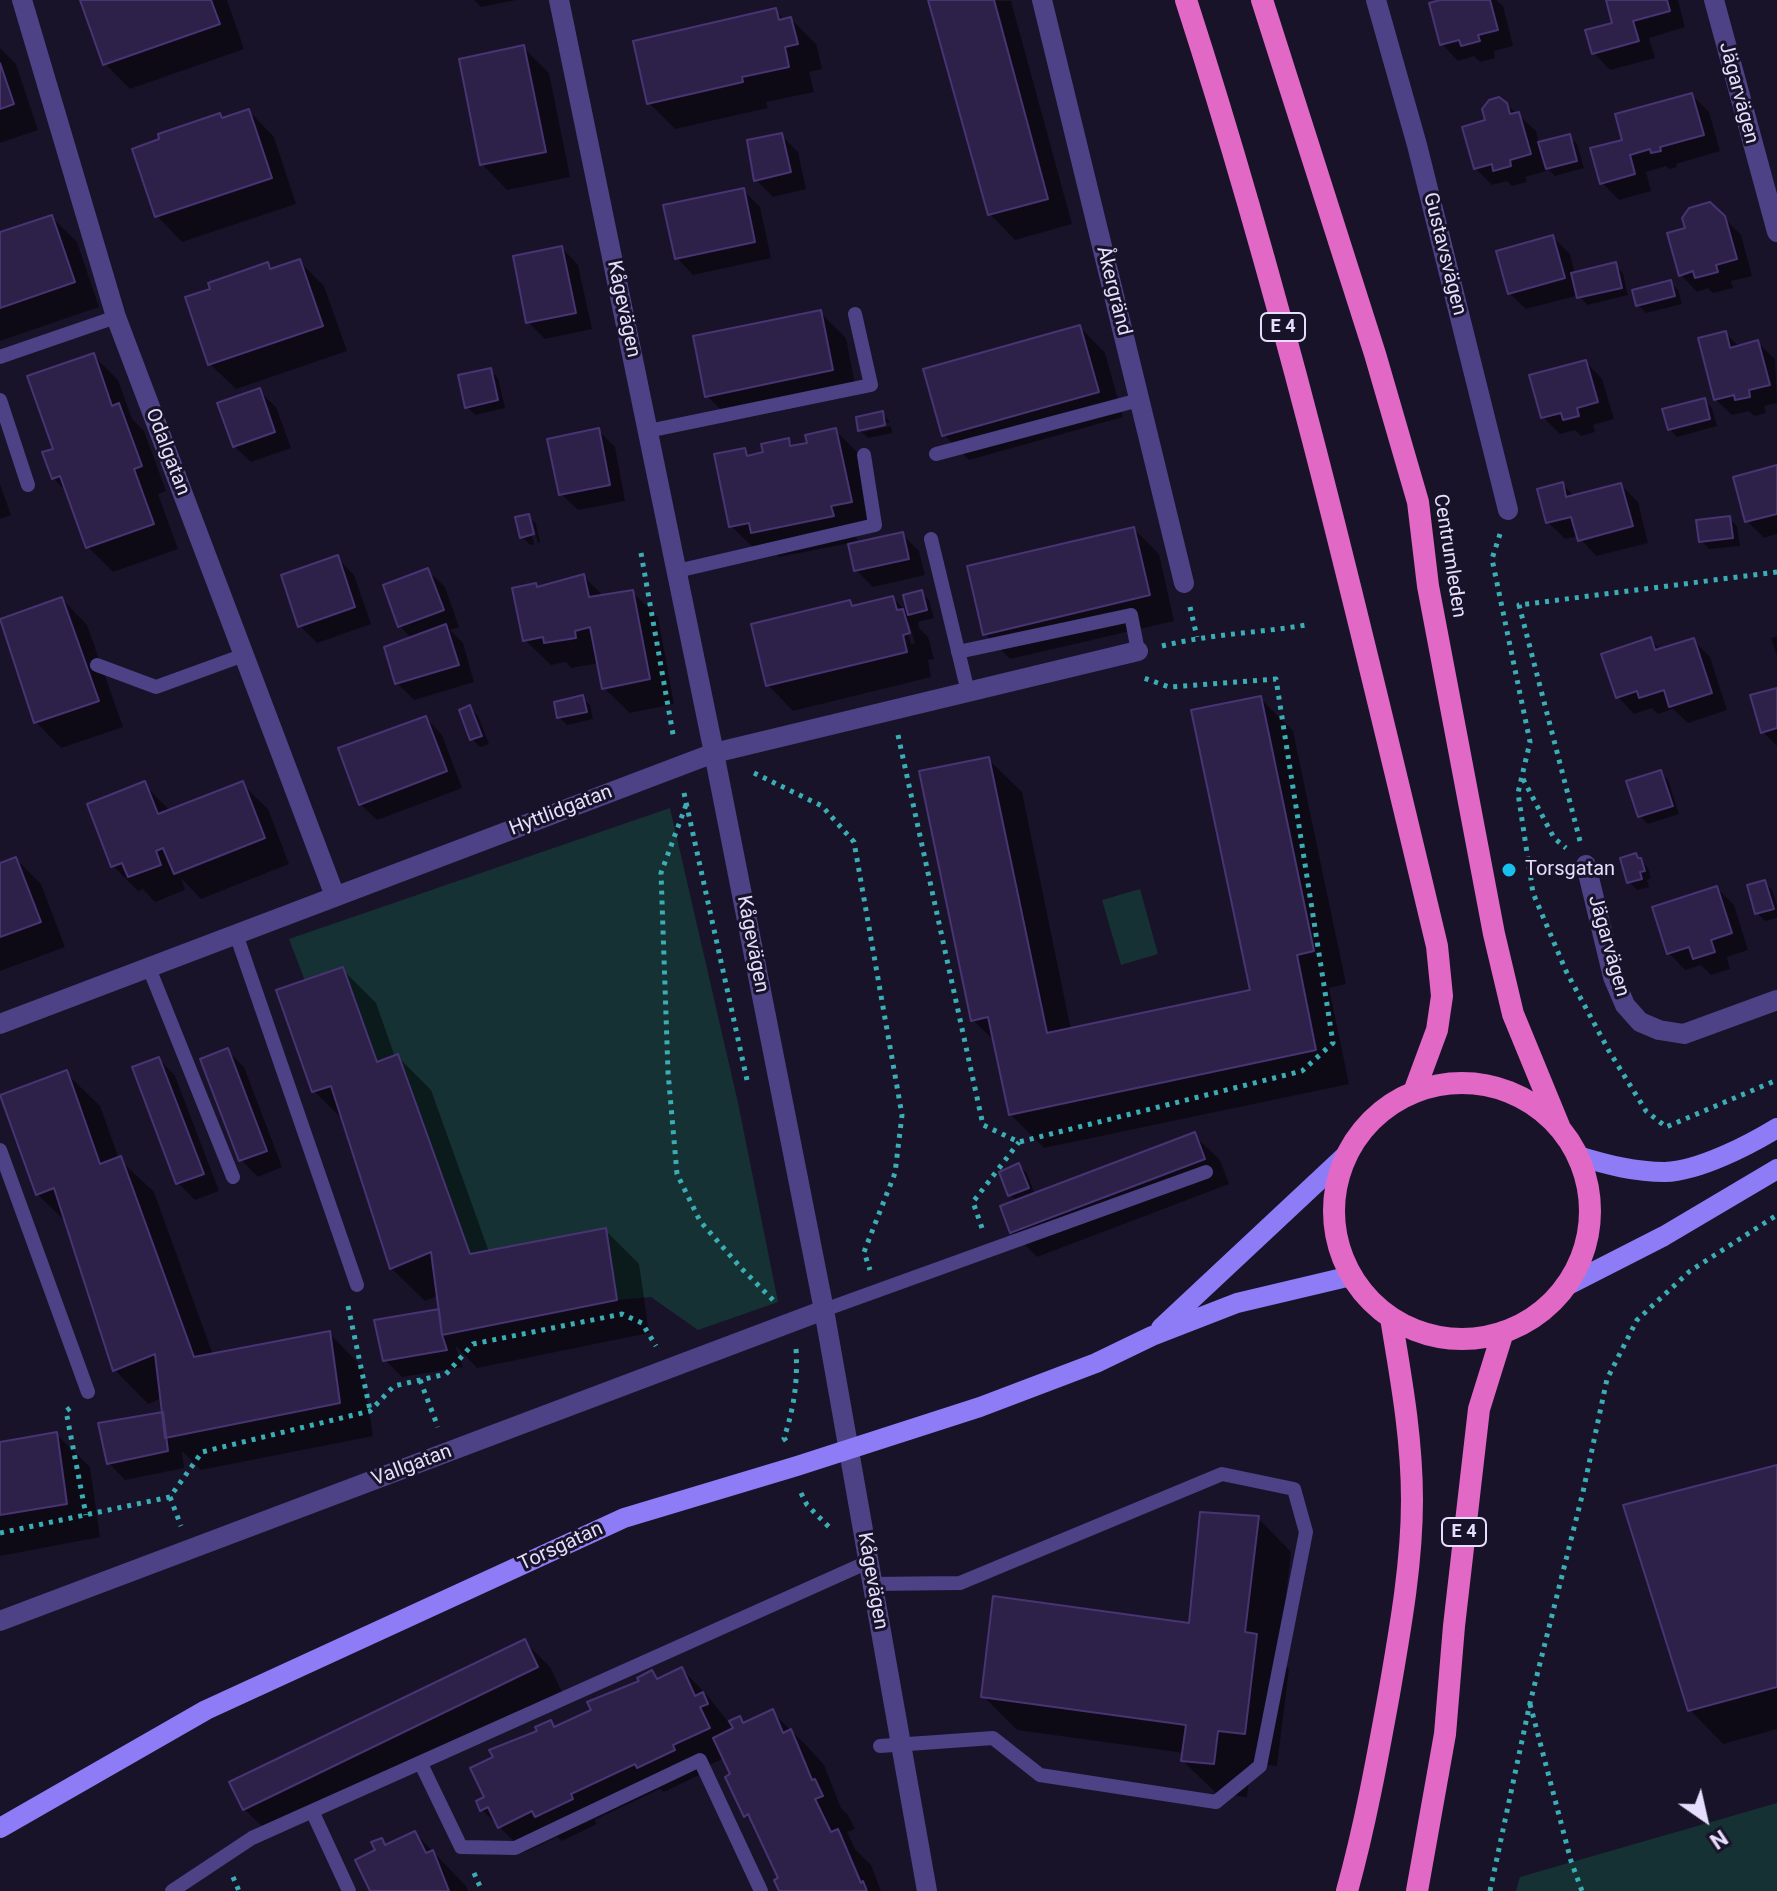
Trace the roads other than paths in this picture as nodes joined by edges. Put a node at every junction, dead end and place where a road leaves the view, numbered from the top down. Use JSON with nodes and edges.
{"nodes":[{"id":1,"x":22,"y":0,"type":"edge"},
{"id":2,"x":559,"y":0,"type":"edge"},
{"id":3,"x":1042,"y":0,"type":"edge"},
{"id":4,"x":1186,"y":0,"type":"edge"},
{"id":5,"x":1262,"y":0,"type":"edge"},
{"id":6,"x":1376,"y":0,"type":"edge"},
{"id":7,"x":1714,"y":0,"type":"edge"},
{"id":8,"x":1777,"y":232,"type":"edge"},
{"id":9,"x":855,"y":314,"type":"dead end"},
{"id":10,"x":116,"y":317,"type":"junction"},
{"id":11,"x":0,"y":357,"type":"edge"},
{"id":12,"x":0,"y":400,"type":"edge"},
{"id":13,"x":1139,"y":400,"type":"junction"},
{"id":14,"x":648,"y":431,"type":"junction"},
{"id":15,"x":936,"y":454,"type":"dead end"},
{"id":16,"x":864,"y":455,"type":"dead end"},
{"id":17,"x":28,"y":485,"type":"dead end"},
{"id":18,"x":1508,"y":510,"type":"dead end"},
{"id":19,"x":931,"y":539,"type":"dead end"},
{"id":20,"x":677,"y":571,"type":"junction"},
{"id":21,"x":1184,"y":583,"type":"dead end"},
{"id":22,"x":958,"y":652,"type":"junction"},
{"id":23,"x":1130,"y":653,"type":"joint"},
{"id":24,"x":244,"y":655,"type":"junction"},
{"id":25,"x":97,"y":665,"type":"dead end"},
{"id":26,"x":968,"y":692,"type":"junction"},
{"id":27,"x":714,"y":753,"type":"junction"},
{"id":28,"x":1586,"y":865,"type":"road end"},
{"id":29,"x":335,"y":896,"type":"junction"},
{"id":30,"x":236,"y":934,"type":"junction"},
{"id":31,"x":149,"y":968,"type":"junction"},
{"id":32,"x":1777,"y":1000,"type":"edge"},
{"id":33,"x":0,"y":1024,"type":"edge"},
{"id":34,"x":1414,"y":1092,"type":"junction"},
{"id":35,"x":1559,"y":1126,"type":"junction"},
{"id":36,"x":1777,"y":1128,"type":"edge"},
{"id":37,"x":0,"y":1150,"type":"edge"},
{"id":38,"x":1346,"y":1155,"type":"junction"},
{"id":39,"x":1578,"y":1156,"type":"junction"},
{"id":40,"x":1777,"y":1169,"type":"edge"},
{"id":41,"x":1206,"y":1172,"type":"dead end"},
{"id":42,"x":233,"y":1177,"type":"dead end"},
{"id":43,"x":1351,"y":1276,"type":"junction"},
{"id":44,"x":357,"y":1285,"type":"road end"},
{"id":45,"x":1566,"y":1286,"type":"junction"},
{"id":46,"x":824,"y":1310,"type":"junction"},
{"id":47,"x":1391,"y":1318,"type":"junction"},
{"id":48,"x":1503,"y":1332,"type":"junction"},
{"id":49,"x":1152,"y":1336,"type":"junction"},
{"id":50,"x":88,"y":1392,"type":"road end"},
{"id":51,"x":849,"y":1448,"type":"junction"},
{"id":52,"x":868,"y":1562,"type":"junction"},
{"id":53,"x":872,"y":1584,"type":"junction"},
{"id":54,"x":0,"y":1621,"type":"edge"},
{"id":55,"x":891,"y":1745,"type":"junction"},
{"id":56,"x":421,"y":1764,"type":"junction"},
{"id":57,"x":312,"y":1811,"type":"junction"},
{"id":58,"x":0,"y":1828,"type":"edge"},
{"id":59,"x":172,"y":1891,"type":"edge"},
{"id":60,"x":349,"y":1891,"type":"edge"},
{"id":61,"x":761,"y":1891,"type":"edge"},
{"id":62,"x":927,"y":1891,"type":"edge"},
{"id":63,"x":1347,"y":1891,"type":"edge"},
{"id":64,"x":1417,"y":1891,"type":"edge"}],
"edges":[{"from":1,"to":10,"type":"street","name":"Odalgatan"},
{"from":2,"to":14,"type":"street","name":"Kågevägen"},
{"from":3,"to":13,"type":"street","name":"Åkergränd"},
{"from":4,"to":34,"type":"highway","number":"E 4"},
{"from":5,"to":35,"type":"highway","name":"Centrumleden"},
{"from":6,"to":18,"type":"street","name":"Gustavsvägen"},
{"from":7,"to":8,"type":"street","name":"Jägarvägen"},
{"from":9,"to":14,"type":"lane"},
{"from":10,"to":11,"type":"lane"},
{"from":10,"to":24,"type":"street","name":"Odalgatan"},
{"from":12,"to":17,"type":"lane"},
{"from":13,"to":15,"type":"lane"},
{"from":13,"to":21,"type":"street","name":"Åkergränd"},
{"from":14,"to":20,"type":"street","name":"Kågevägen"},
{"from":16,"to":20,"type":"lane"},
{"from":19,"to":22,"type":"lane"},
{"from":20,"to":27,"type":"street","name":"Kågevägen"},
{"from":22,"to":23,"type":"lane"},
{"from":22,"to":26,"type":"lane"},
{"from":23,"to":26,"type":"street","name":"Hyttlidgatan"},
{"from":24,"to":25,"type":"lane"},
{"from":24,"to":29,"type":"street","name":"Odalgatan"},
{"from":26,"to":27,"type":"street","name":"Hyttlidgatan"},
{"from":27,"to":29,"type":"street","name":"Hyttlidgatan"},
{"from":27,"to":46,"type":"street","name":"Kågevägen"},
{"from":28,"to":32,"type":"street","name":"Jägarvägen"},
{"from":29,"to":30,"type":"street","name":"Hyttlidgatan"},
{"from":30,"to":31,"type":"street","name":"Hyttlidgatan"},
{"from":30,"to":44,"type":"lane"},
{"from":31,"to":33,"type":"street","name":"Hyttlidgatan"},
{"from":31,"to":42,"type":"lane"},
{"from":34,"to":35,"type":"highway"},
{"from":34,"to":38,"type":"highway"},
{"from":35,"to":39,"type":"highway"},
{"from":36,"to":39,"type":"main road"},
{"from":37,"to":50,"type":"lane"},
{"from":38,"to":43,"type":"highway"},
{"from":38,"to":49,"type":"main road","name":"Torsgatan"},
{"from":39,"to":45,"type":"highway"},
{"from":40,"to":45,"type":"main road"},
{"from":41,"to":46,"type":"lane"},
{"from":43,"to":47,"type":"highway"},
{"from":43,"to":49,"type":"main road","name":"Torsgatan"},
{"from":45,"to":48,"type":"highway"},
{"from":46,"to":51,"type":"street","name":"Kågevägen"},
{"from":46,"to":54,"type":"street","name":"Vallgatan"},
{"from":47,"to":48,"type":"highway"},
{"from":47,"to":63,"type":"highway"},
{"from":48,"to":64,"type":"highway","number":"E 4"},
{"from":49,"to":51,"type":"main road","name":"Torsgatan"},
{"from":51,"to":52,"type":"street","name":"Kågevägen"},
{"from":51,"to":58,"type":"main road","name":"Torsgatan"},
{"from":52,"to":53,"type":"street","name":"Kågevägen"},
{"from":52,"to":56,"type":"lane"},
{"from":53,"to":55,"type":"street","name":"Kågevägen"},
{"from":53,"to":55,"type":"lane"},
{"from":55,"to":62,"type":"street","name":"Kågevägen"},
{"from":56,"to":57,"type":"lane"},
{"from":56,"to":61,"type":"lane"},
{"from":57,"to":59,"type":"lane"},
{"from":57,"to":60,"type":"lane"}]}
